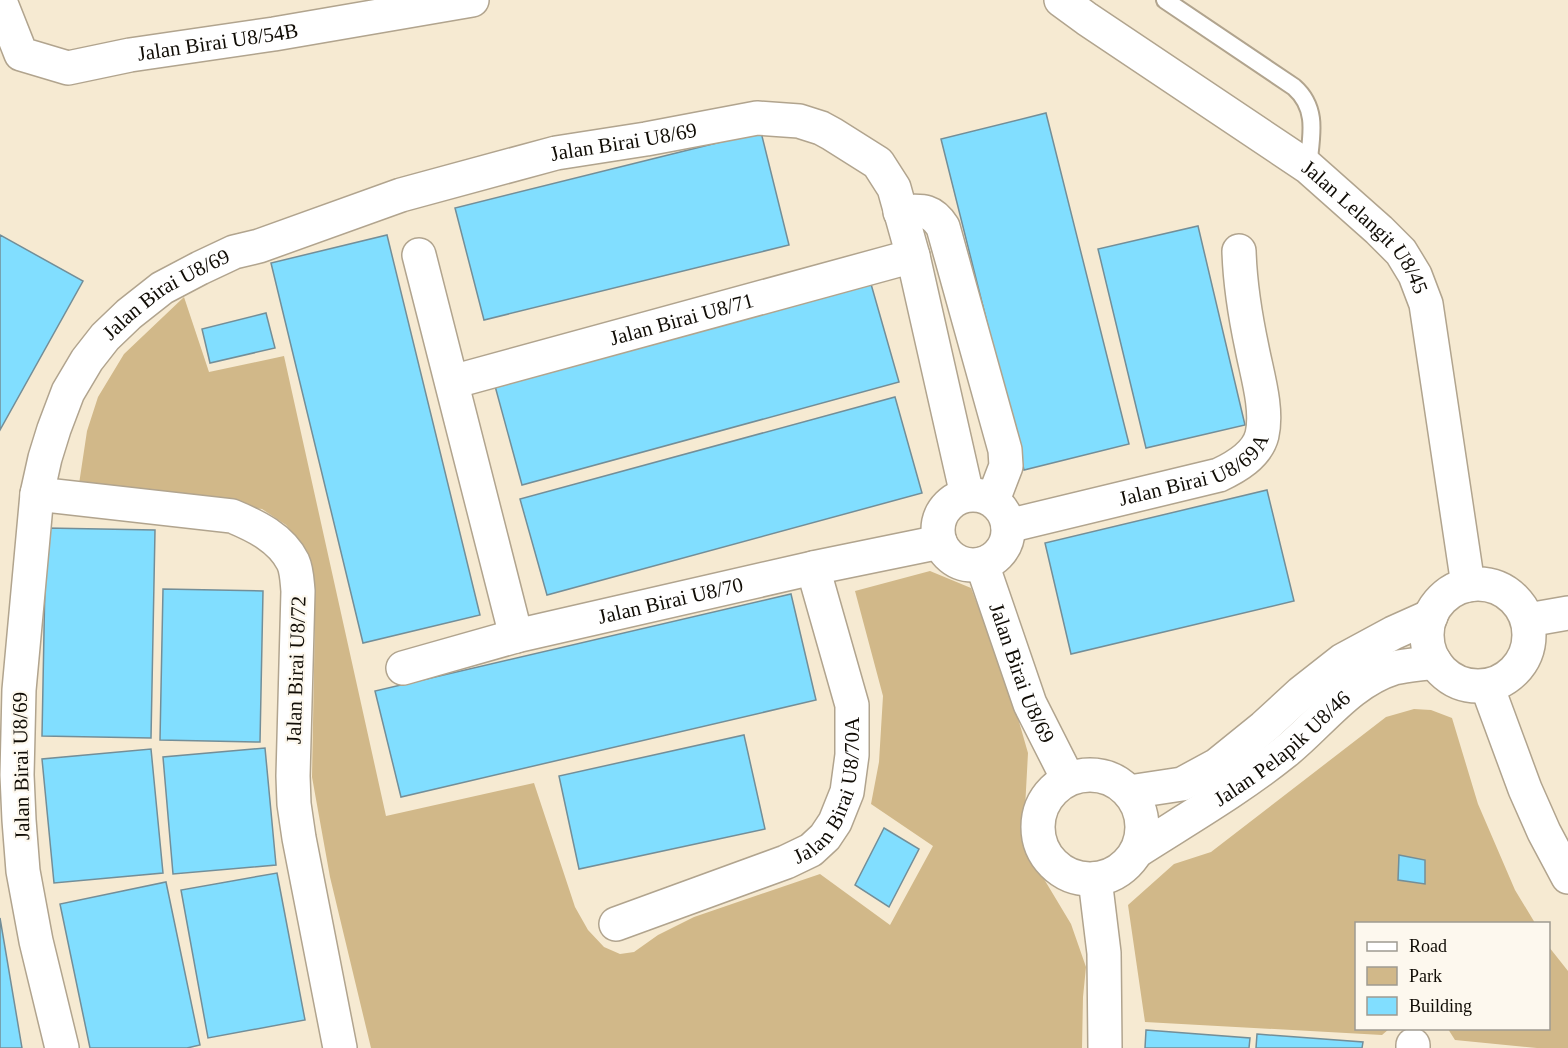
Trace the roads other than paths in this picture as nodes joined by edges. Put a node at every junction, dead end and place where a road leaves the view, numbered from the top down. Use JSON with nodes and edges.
{"nodes":[{"id":1,"x":472,"y":0,"type":"edge"},
{"id":2,"x":1061,"y":0,"type":"edge"},
{"id":3,"x":1165,"y":0,"type":"edge"},
{"id":4,"x":0,"y":1,"type":"edge"},
{"id":5,"x":1308,"y":167,"type":"junction"},
{"id":6,"x":900,"y":212,"type":"junction"},
{"id":7,"x":1239,"y":251,"type":"dead end"},
{"id":8,"x":419,"y":255,"type":"dead end"},
{"id":9,"x":913,"y":256,"type":"junction"},
{"id":10,"x":452,"y":382,"type":"junction"},
{"id":11,"x":37,"y":494,"type":"junction"},
{"id":12,"x":989,"y":507,"type":"junction"},
{"id":13,"x":940,"y":542,"type":"junction"},
{"id":14,"x":982,"y":564,"type":"junction"},
{"id":15,"x":813,"y":568,"type":"junction"},
{"id":16,"x":1468,"y":585,"type":"junction"},
{"id":17,"x":1568,"y":612,"type":"edge"},
{"id":18,"x":1431,"y":616,"type":"junction"},
{"id":19,"x":1528,"y":620,"type":"junction"},
{"id":20,"x":516,"y":636,"type":"junction"},
{"id":21,"x":1435,"y":663,"type":"junction"},
{"id":22,"x":403,"y":668,"type":"dead end"},
{"id":23,"x":1486,"y":686,"type":"junction"},
{"id":24,"x":1068,"y":779,"type":"junction"},
{"id":25,"x":1129,"y":792,"type":"junction"},
{"id":26,"x":1137,"y":851,"type":"junction"},
{"id":27,"x":1568,"y":877,"type":"edge"},
{"id":28,"x":1095,"y":879,"type":"junction"},
{"id":29,"x":616,"y":924,"type":"dead end"},
{"id":30,"x":62,"y":1048,"type":"edge"},
{"id":31,"x":340,"y":1048,"type":"edge"},
{"id":32,"x":1105,"y":1048,"type":"edge"}],
"edges":[{"from":1,"to":4,"type":"street","name":"Jalan Birai U8/54B"},
{"from":2,"to":5,"type":"street","name":"Jalan Lelangit U8/45"},
{"from":3,"to":5,"type":"lane"},
{"from":5,"to":16,"type":"street","name":"Jalan Lelangit U8/45"},
{"from":6,"to":9,"type":"street","name":"Jalan Birai U8/69"},
{"from":6,"to":11,"type":"street","name":"Jalan Birai U8/69"},
{"from":6,"to":12,"type":"street"},
{"from":7,"to":12,"type":"street","name":"Jalan Birai U8/69A"},
{"from":8,"to":10,"type":"street"},
{"from":9,"to":10,"type":"street","name":"Jalan Birai U8/71"},
{"from":9,"to":12,"type":"street","name":"Jalan Birai U8/69"},
{"from":10,"to":20,"type":"street"},
{"from":11,"to":30,"type":"street","name":"Jalan Birai U8/69"},
{"from":11,"to":31,"type":"street","name":"Jalan Birai U8/72"},
{"from":12,"to":13,"type":"street"},
{"from":12,"to":14,"type":"street"},
{"from":13,"to":14,"type":"street"},
{"from":13,"to":15,"type":"street","name":"Jalan Birai U8/70"},
{"from":14,"to":24,"type":"street","name":"Jalan Birai U8/69"},
{"from":15,"to":20,"type":"street","name":"Jalan Birai U8/70"},
{"from":15,"to":29,"type":"street","name":"Jalan Birai U8/70A"},
{"from":16,"to":18,"type":"street"},
{"from":16,"to":19,"type":"street"},
{"from":17,"to":19,"type":"street"},
{"from":18,"to":21,"type":"street"},
{"from":18,"to":25,"type":"street","name":"Jalan Pelapik U8/46"},
{"from":19,"to":23,"type":"street"},
{"from":20,"to":22,"type":"street","name":"Jalan Birai U8/70"},
{"from":21,"to":23,"type":"street"},
{"from":21,"to":26,"type":"street","name":"Jalan Pelapik U8/46"},
{"from":23,"to":27,"type":"street"},
{"from":24,"to":25,"type":"street"},
{"from":24,"to":28,"type":"street"},
{"from":25,"to":26,"type":"street"},
{"from":26,"to":28,"type":"street"},
{"from":28,"to":32,"type":"street"}]}
